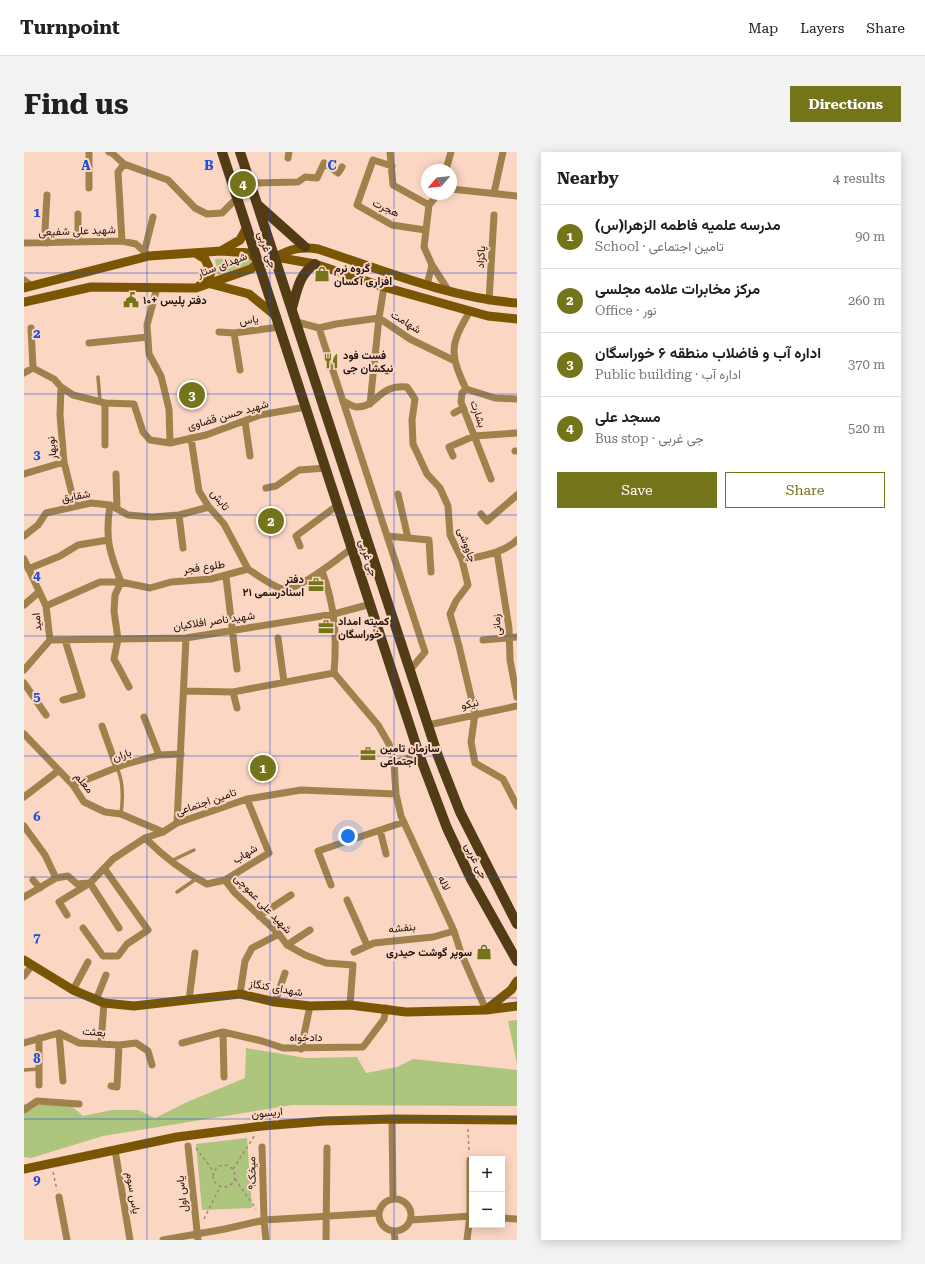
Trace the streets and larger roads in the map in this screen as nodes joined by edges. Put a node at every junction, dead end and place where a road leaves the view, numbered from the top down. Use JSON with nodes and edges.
{"nodes":[{"id":1,"x":89,"y":152,"type":"edge"},
{"id":2,"x":111,"y":152,"type":"edge"},
{"id":3,"x":222,"y":152,"type":"edge"},
{"id":4,"x":240,"y":152,"type":"edge"},
{"id":5,"x":390,"y":152,"type":"edge"},
{"id":6,"x":451,"y":152,"type":"edge"},
{"id":7,"x":503,"y":152,"type":"edge"},
{"id":8,"x":124,"y":164,"type":"junction"},
{"id":9,"x":448,"y":164,"type":"edge"},
{"id":10,"x":392,"y":166,"type":"junction"},
{"id":11,"x":342,"y":167,"type":"dead end"},
{"id":12,"x":250,"y":183,"type":"junction"},
{"id":13,"x":89,"y":188,"type":"dead end"},
{"id":14,"x":457,"y":190,"type":"edge"},
{"id":15,"x":494,"y":193,"type":"junction"},
{"id":16,"x":47,"y":195,"type":"dead end"},
{"id":17,"x":517,"y":196,"type":"edge"},
{"id":18,"x":237,"y":198,"type":"junction"},
{"id":19,"x":433,"y":200,"type":"edge"},
{"id":20,"x":258,"y":204,"type":"junction"},
{"id":21,"x":429,"y":205,"type":"junction"},
{"id":22,"x":78,"y":214,"type":"dead end"},
{"id":23,"x":494,"y":215,"type":"dead end"},
{"id":24,"x":153,"y":217,"type":"dead end"},
{"id":25,"x":247,"y":227,"type":"junction"},
{"id":26,"x":425,"y":230,"type":"junction"},
{"id":27,"x":122,"y":241,"type":"junction"},
{"id":28,"x":24,"y":242,"type":"edge"},
{"id":29,"x":78,"y":242,"type":"junction"},
{"id":30,"x":47,"y":243,"type":"junction"},
{"id":31,"x":305,"y":247,"type":"junction"},
{"id":32,"x":221,"y":251,"type":"junction"},
{"id":33,"x":194,"y":253,"type":"junction"},
{"id":34,"x":147,"y":254,"type":"junction"},
{"id":35,"x":276,"y":257,"type":"junction"},
{"id":36,"x":259,"y":262,"type":"junction"},
{"id":37,"x":315,"y":264,"type":"junction"},
{"id":38,"x":432,"y":265,"type":"junction"},
{"id":39,"x":24,"y":280,"type":"edge"},
{"id":40,"x":211,"y":284,"type":"junction"},
{"id":41,"x":427,"y":285,"type":"junction"},
{"id":42,"x":28,"y":287,"type":"edge"},
{"id":43,"x":384,"y":287,"type":"junction"},
{"id":44,"x":158,"y":288,"type":"junction"},
{"id":45,"x":196,"y":288,"type":"junction"},
{"id":46,"x":448,"y":290,"type":"junction"},
{"id":47,"x":489,"y":301,"type":"junction"},
{"id":48,"x":24,"y":302,"type":"edge"},
{"id":49,"x":517,"y":303,"type":"edge"},
{"id":50,"x":292,"y":308,"type":"junction"},
{"id":51,"x":470,"y":311,"type":"junction"},
{"id":52,"x":277,"y":316,"type":"junction"},
{"id":53,"x":379,"y":318,"type":"junction"},
{"id":54,"x":517,"y":319,"type":"edge"},
{"id":55,"x":297,"y":322,"type":"junction"},
{"id":56,"x":280,"y":327,"type":"junction"},
{"id":57,"x":31,"y":328,"type":"dead end"},
{"id":58,"x":319,"y":328,"type":"junction"},
{"id":59,"x":219,"y":332,"type":"dead end"},
{"id":60,"x":234,"y":333,"type":"junction"},
{"id":61,"x":148,"y":337,"type":"junction"},
{"id":62,"x":89,"y":343,"type":"dead end"},
{"id":63,"x":455,"y":361,"type":"junction"},
{"id":64,"x":33,"y":368,"type":"junction"},
{"id":65,"x":240,"y":370,"type":"dead end"},
{"id":66,"x":24,"y":372,"type":"edge"},
{"id":67,"x":61,"y":388,"type":"junction"},
{"id":68,"x":466,"y":389,"type":"junction"},
{"id":69,"x":517,"y":399,"type":"edge"},
{"id":70,"x":343,"y":401,"type":"junction"},
{"id":71,"x":103,"y":403,"type":"junction"},
{"id":72,"x":370,"y":404,"type":"junction"},
{"id":73,"x":306,"y":407,"type":"junction"},
{"id":74,"x":463,"y":408,"type":"junction"},
{"id":75,"x":454,"y":413,"type":"dead end"},
{"id":76,"x":245,"y":421,"type":"junction"},
{"id":77,"x":517,"y":432,"type":"edge"},
{"id":78,"x":474,"y":436,"type":"junction"},
{"id":79,"x":191,"y":438,"type":"junction"},
{"id":80,"x":170,"y":443,"type":"junction"},
{"id":81,"x":105,"y":445,"type":"dead end"},
{"id":82,"x":250,"y":456,"type":"dead end"},
{"id":83,"x":453,"y":456,"type":"dead end"},
{"id":84,"x":64,"y":462,"type":"junction"},
{"id":85,"x":326,"y":468,"type":"junction"},
{"id":86,"x":24,"y":474,"type":"edge"},
{"id":87,"x":116,"y":474,"type":"dead end"},
{"id":88,"x":491,"y":479,"type":"dead end"},
{"id":89,"x":266,"y":488,"type":"dead end"},
{"id":90,"x":398,"y":494,"type":"dead end"},
{"id":91,"x":517,"y":495,"type":"edge"},
{"id":92,"x":110,"y":505,"type":"junction"},
{"id":93,"x":338,"y":505,"type":"junction"},
{"id":94,"x":75,"y":506,"type":"junction"},
{"id":95,"x":209,"y":507,"type":"junction"},
{"id":96,"x":117,"y":509,"type":"junction"},
{"id":97,"x":481,"y":514,"type":"dead end"},
{"id":98,"x":179,"y":515,"type":"junction"},
{"id":99,"x":24,"y":536,"type":"edge"},
{"id":100,"x":387,"y":536,"type":"junction"},
{"id":101,"x":408,"y":538,"type":"junction"},
{"id":102,"x":108,"y":540,"type":"junction"},
{"id":103,"x":517,"y":540,"type":"edge"},
{"id":104,"x":300,"y":546,"type":"dead end"},
{"id":105,"x":183,"y":548,"type":"dead end"},
{"id":106,"x":352,"y":548,"type":"junction"},
{"id":107,"x":497,"y":552,"type":"junction"},
{"id":108,"x":24,"y":559,"type":"edge"},
{"id":109,"x":462,"y":560,"type":"junction"},
{"id":110,"x":248,"y":569,"type":"junction"},
{"id":111,"x":28,"y":570,"type":"junction"},
{"id":112,"x":322,"y":571,"type":"junction"},
{"id":113,"x":431,"y":572,"type":"dead end"},
{"id":114,"x":226,"y":577,"type":"junction"},
{"id":115,"x":121,"y":582,"type":"junction"},
{"id":116,"x":39,"y":592,"type":"junction"},
{"id":117,"x":371,"y":604,"type":"junction"},
{"id":118,"x":24,"y":606,"type":"edge"},
{"id":119,"x":46,"y":606,"type":"junction"},
{"id":120,"x":334,"y":614,"type":"junction"},
{"id":121,"x":232,"y":631,"type":"junction"},
{"id":122,"x":517,"y":637,"type":"edge"},
{"id":123,"x":186,"y":638,"type":"junction"},
{"id":124,"x":278,"y":638,"type":"dead end"},
{"id":125,"x":509,"y":638,"type":"junction"},
{"id":126,"x":118,"y":639,"type":"junction"},
{"id":127,"x":50,"y":640,"type":"junction"},
{"id":128,"x":65,"y":640,"type":"junction"},
{"id":129,"x":483,"y":640,"type":"dead end"},
{"id":130,"x":237,"y":669,"type":"dead end"},
{"id":131,"x":24,"y":670,"type":"edge"},
{"id":132,"x":410,"y":670,"type":"junction"},
{"id":133,"x":334,"y":673,"type":"junction"},
{"id":134,"x":284,"y":682,"type":"junction"},
{"id":135,"x":24,"y":683,"type":"edge"},
{"id":136,"x":128,"y":687,"type":"dead end"},
{"id":137,"x":184,"y":691,"type":"junction"},
{"id":138,"x":233,"y":692,"type":"junction"},
{"id":139,"x":517,"y":697,"type":"edge"},
{"id":140,"x":63,"y":700,"type":"dead end"},
{"id":141,"x":517,"y":706,"type":"edge"},
{"id":142,"x":237,"y":708,"type":"dead end"},
{"id":143,"x":475,"y":714,"type":"junction"},
{"id":144,"x":46,"y":715,"type":"dead end"},
{"id":145,"x":144,"y":717,"type":"dead end"},
{"id":146,"x":428,"y":725,"type":"junction"},
{"id":147,"x":102,"y":726,"type":"dead end"},
{"id":148,"x":24,"y":734,"type":"edge"},
{"id":149,"x":181,"y":754,"type":"junction"},
{"id":150,"x":419,"y":754,"type":"junction"},
{"id":151,"x":159,"y":755,"type":"junction"},
{"id":152,"x":394,"y":763,"type":"junction"},
{"id":153,"x":118,"y":768,"type":"junction"},
{"id":154,"x":58,"y":771,"type":"junction"},
{"id":155,"x":73,"y":785,"type":"junction"},
{"id":156,"x":396,"y":794,"type":"junction"},
{"id":157,"x":24,"y":797,"type":"edge"},
{"id":158,"x":247,"y":799,"type":"junction"},
{"id":159,"x":517,"y":806,"type":"edge"},
{"id":160,"x":404,"y":822,"type":"junction"},
{"id":161,"x":177,"y":823,"type":"junction"},
{"id":162,"x":24,"y":826,"type":"edge"},
{"id":163,"x":380,"y":830,"type":"junction"},
{"id":164,"x":164,"y":832,"type":"junction"},
{"id":165,"x":145,"y":838,"type":"junction"},
{"id":166,"x":386,"y":854,"type":"dead end"},
{"id":167,"x":104,"y":868,"type":"junction"},
{"id":168,"x":56,"y":878,"type":"junction"},
{"id":169,"x":33,"y":880,"type":"dead end"},
{"id":170,"x":224,"y":880,"type":"junction"},
{"id":171,"x":90,"y":883,"type":"junction"},
{"id":172,"x":330,"y":885,"type":"dead end"},
{"id":173,"x":40,"y":888,"type":"junction"},
{"id":174,"x":291,"y":895,"type":"dead end"},
{"id":175,"x":24,"y":897,"type":"edge"},
{"id":176,"x":347,"y":900,"type":"dead end"},
{"id":177,"x":66,"y":915,"type":"dead end"},
{"id":178,"x":260,"y":916,"type":"junction"},
{"id":179,"x":517,"y":924,"type":"edge"},
{"id":180,"x":83,"y":928,"type":"dead end"},
{"id":181,"x":119,"y":928,"type":"dead end"},
{"id":182,"x":310,"y":930,"type":"dead end"},
{"id":183,"x":454,"y":931,"type":"junction"},
{"id":184,"x":279,"y":934,"type":"junction"},
{"id":185,"x":287,"y":945,"type":"junction"},
{"id":186,"x":367,"y":946,"type":"junction"},
{"id":187,"x":354,"y":952,"type":"dead end"},
{"id":188,"x":195,"y":953,"type":"dead end"},
{"id":189,"x":517,"y":961,"type":"edge"},
{"id":190,"x":88,"y":962,"type":"dead end"},
{"id":191,"x":28,"y":963,"type":"edge"},
{"id":192,"x":285,"y":973,"type":"dead end"},
{"id":193,"x":106,"y":974,"type":"dead end"},
{"id":194,"x":24,"y":976,"type":"edge"},
{"id":195,"x":517,"y":981,"type":"edge"},
{"id":196,"x":73,"y":990,"type":"junction"},
{"id":197,"x":240,"y":994,"type":"junction"},
{"id":198,"x":189,"y":1000,"type":"junction"},
{"id":199,"x":100,"y":1002,"type":"junction"},
{"id":200,"x":275,"y":1002,"type":"junction"},
{"id":201,"x":350,"y":1005,"type":"junction"},
{"id":202,"x":310,"y":1006,"type":"junction"},
{"id":203,"x":517,"y":1006,"type":"edge"},
{"id":204,"x":386,"y":1008,"type":"junction"},
{"id":205,"x":486,"y":1010,"type":"junction"},
{"id":206,"x":223,"y":1032,"type":"junction"},
{"id":207,"x":59,"y":1033,"type":"junction"},
{"id":208,"x":39,"y":1038,"type":"junction"},
{"id":209,"x":24,"y":1043,"type":"edge"},
{"id":210,"x":102,"y":1043,"type":"junction"},
{"id":211,"x":182,"y":1043,"type":"dead end"},
{"id":212,"x":119,"y":1045,"type":"junction"},
{"id":213,"x":301,"y":1048,"type":"junction"},
{"id":214,"x":152,"y":1065,"type":"dead end"},
{"id":215,"x":224,"y":1078,"type":"dead end"},
{"id":216,"x":63,"y":1082,"type":"dead end"},
{"id":217,"x":39,"y":1085,"type":"dead end"},
{"id":218,"x":111,"y":1086,"type":"dead end"},
{"id":219,"x":79,"y":1104,"type":"dead end"},
{"id":220,"x":24,"y":1110,"type":"edge"},
{"id":221,"x":392,"y":1119,"type":"junction"},
{"id":222,"x":513,"y":1120,"type":"edge"},
{"id":223,"x":188,"y":1146,"type":"dead end"},
{"id":224,"x":262,"y":1147,"type":"dead end"},
{"id":225,"x":327,"y":1148,"type":"dead end"},
{"id":226,"x":115,"y":1150,"type":"junction"},
{"id":227,"x":24,"y":1169,"type":"edge"},
{"id":228,"x":59,"y":1197,"type":"road end"},
{"id":229,"x":393,"y":1198,"type":"junction"},
{"id":230,"x":379,"y":1213,"type":"junction"},
{"id":231,"x":326,"y":1216,"type":"junction"},
{"id":232,"x":469,"y":1216,"type":"edge"},
{"id":233,"x":505,"y":1218,"type":"edge"},
{"id":234,"x":517,"y":1219,"type":"edge"},
{"id":235,"x":264,"y":1220,"type":"junction"},
{"id":236,"x":411,"y":1220,"type":"junction"},
{"id":237,"x":469,"y":1228,"type":"edge"},
{"id":238,"x":394,"y":1231,"type":"junction"},
{"id":239,"x":197,"y":1237,"type":"edge"},
{"id":240,"x":66,"y":1240,"type":"edge"},
{"id":241,"x":130,"y":1240,"type":"edge"},
{"id":242,"x":163,"y":1240,"type":"edge"},
{"id":243,"x":266,"y":1240,"type":"edge"},
{"id":244,"x":326,"y":1240,"type":"edge"},
{"id":245,"x":395,"y":1240,"type":"edge"},
{"id":246,"x":467,"y":1240,"type":"edge"}],
"edges":[{"from":1,"to":13,"type":"street"},
{"from":2,"to":8,"type":"street"},
{"from":3,"to":18,"type":"main road","name":"جی غربی"},
{"from":4,"to":12,"type":"main road","name":"جی غربی"},
{"from":5,"to":10,"type":"street"},
{"from":6,"to":9,"type":"street"},
{"from":7,"to":15,"type":"street"},
{"from":8,"to":18,"type":"street"},
{"from":8,"to":27,"type":"street"},
{"from":10,"to":21,"type":"street"},
{"from":10,"to":26,"type":"street","name":"هجرت"},
{"from":11,"to":12,"type":"street"},
{"from":12,"to":20,"type":"main road","name":"جی غربی"},
{"from":14,"to":15,"type":"street"},
{"from":15,"to":17,"type":"street"},
{"from":16,"to":30,"type":"street"},
{"from":18,"to":25,"type":"main road","name":"جی غربی"},
{"from":19,"to":21,"type":"street"},
{"from":20,"to":31,"type":"main road"},
{"from":20,"to":35,"type":"main road","name":"جی غربی"},
{"from":21,"to":26,"type":"street"},
{"from":22,"to":29,"type":"street"},
{"from":23,"to":47,"type":"street","name":"پاکزاد"},
{"from":24,"to":34,"type":"street"},
{"from":25,"to":32,"type":"main road"},
{"from":25,"to":36,"type":"main road","name":"جی غربی"},
{"from":26,"to":38,"type":"street"},
{"from":27,"to":29,"type":"street","name":"شهید علی شفیعی"},
{"from":27,"to":34,"type":"street","name":"شهید علی شفیعی"},
{"from":28,"to":30,"type":"street","name":"شهید علی شفیعی"},
{"from":29,"to":30,"type":"street","name":"شهید علی شفیعی"},
{"from":31,"to":35,"type":"main road"},
{"from":31,"to":41,"type":"main road"},
{"from":32,"to":33,"type":"main road","name":"شهدای ستار"},
{"from":32,"to":36,"type":"main road","name":"شهدای ستار"},
{"from":33,"to":34,"type":"main road","name":"شهدای ستار"},
{"from":33,"to":45,"type":"main road"},
{"from":34,"to":42,"type":"main road","name":"شهدای ستار"},
{"from":35,"to":36,"type":"main road"},
{"from":35,"to":37,"type":"main road"},
{"from":35,"to":50,"type":"main road","name":"جی غربی"},
{"from":36,"to":40,"type":"main road","name":"شهدای ستار"},
{"from":36,"to":52,"type":"main road","name":"جی غربی"},
{"from":37,"to":43,"type":"main road"},
{"from":37,"to":50,"type":"main road"},
{"from":38,"to":41,"type":"street"},
{"from":38,"to":46,"type":"street"},
{"from":39,"to":42,"type":"street"},
{"from":40,"to":45,"type":"main road","name":"شهدای ستار"},
{"from":40,"to":52,"type":"main road"},
{"from":41,"to":46,"type":"main road"},
{"from":43,"to":51,"type":"main road"},
{"from":43,"to":53,"type":"street"},
{"from":44,"to":45,"type":"main road","name":"شهدای ستار"},
{"from":44,"to":48,"type":"main road","name":"شهدای ستار"},
{"from":44,"to":61,"type":"street"},
{"from":46,"to":47,"type":"main road"},
{"from":47,"to":49,"type":"main road"},
{"from":50,"to":55,"type":"main road","name":"جی غربی"},
{"from":51,"to":54,"type":"main road"},
{"from":51,"to":63,"type":"street","name":"بشارت"},
{"from":52,"to":56,"type":"main road","name":"جی غربی"},
{"from":53,"to":58,"type":"street","name":"شهامت"},
{"from":53,"to":63,"type":"street","name":"شهامت"},
{"from":53,"to":72,"type":"street"},
{"from":55,"to":58,"type":"street"},
{"from":55,"to":132,"type":"main road","name":"جی غربی"},
{"from":56,"to":60,"type":"street","name":"یاس"},
{"from":56,"to":73,"type":"main road","name":"جی غربی"},
{"from":57,"to":64,"type":"street"},
{"from":58,"to":70,"type":"street"},
{"from":59,"to":60,"type":"street"},
{"from":60,"to":65,"type":"street","name":"یاس"},
{"from":61,"to":62,"type":"street"},
{"from":61,"to":80,"type":"street"},
{"from":63,"to":68,"type":"street","name":"بشارت"},
{"from":64,"to":66,"type":"street"},
{"from":64,"to":67,"type":"street","name":"شهید حسن قضاوی"},
{"from":67,"to":71,"type":"street","name":"شهید حسن قضاوی"},
{"from":67,"to":84,"type":"street","name":"نوبهار"},
{"from":68,"to":69,"type":"street"},
{"from":68,"to":74,"type":"street","name":"بشارت"},
{"from":70,"to":72,"type":"street"},
{"from":70,"to":100,"type":"street"},
{"from":71,"to":80,"type":"street","name":"شهید حسن قضاوی"},
{"from":71,"to":81,"type":"street"},
{"from":72,"to":109,"type":"street","name":"چاووشی"},
{"from":73,"to":76,"type":"street","name":"شهید حسن قضاوی"},
{"from":73,"to":85,"type":"main road","name":"جی غربی"},
{"from":74,"to":75,"type":"street"},
{"from":74,"to":78,"type":"street","name":"بشارت"},
{"from":76,"to":79,"type":"street","name":"شهید حسن قضاوی"},
{"from":76,"to":82,"type":"street"},
{"from":77,"to":78,"type":"street"},
{"from":78,"to":83,"type":"street"},
{"from":78,"to":88,"type":"street","name":"بشارت"},
{"from":79,"to":80,"type":"street","name":"شهید حسن قضاوی"},
{"from":79,"to":95,"type":"street","name":"تابش"},
{"from":84,"to":86,"type":"street"},
{"from":84,"to":94,"type":"street","name":"نوبهار"},
{"from":85,"to":89,"type":"street"},
{"from":85,"to":93,"type":"main road","name":"جی غربی"},
{"from":87,"to":96,"type":"street"},
{"from":90,"to":101,"type":"street"},
{"from":91,"to":97,"type":"street"},
{"from":92,"to":94,"type":"street","name":"شقایق"},
{"from":92,"to":96,"type":"street","name":"شقایق"},
{"from":92,"to":102,"type":"street"},
{"from":93,"to":104,"type":"street"},
{"from":93,"to":106,"type":"main road","name":"جی غربی"},
{"from":94,"to":99,"type":"street","name":"شقایق"},
{"from":95,"to":98,"type":"street","name":"شقایق"},
{"from":95,"to":110,"type":"street","name":"تابش"},
{"from":96,"to":98,"type":"street","name":"شقایق"},
{"from":98,"to":105,"type":"street"},
{"from":100,"to":101,"type":"street"},
{"from":100,"to":132,"type":"street"},
{"from":101,"to":113,"type":"street"},
{"from":102,"to":111,"type":"street"},
{"from":102,"to":115,"type":"street"},
{"from":103,"to":107,"type":"street"},
{"from":106,"to":112,"type":"street"},
{"from":106,"to":117,"type":"main road","name":"جی غربی"},
{"from":107,"to":109,"type":"street"},
{"from":107,"to":125,"type":"street","name":"زمانی"},
{"from":108,"to":111,"type":"street","name":"امید"},
{"from":109,"to":143,"type":"street","name":"چاووشی"},
{"from":110,"to":112,"type":"street"},
{"from":110,"to":114,"type":"street","name":"طلوع فجر"},
{"from":111,"to":116,"type":"street","name":"امید"},
{"from":112,"to":120,"type":"street"},
{"from":114,"to":115,"type":"street","name":"طلوع فجر"},
{"from":114,"to":121,"type":"street"},
{"from":115,"to":119,"type":"street","name":"طلوع فجر"},
{"from":115,"to":126,"type":"street"},
{"from":116,"to":118,"type":"street"},
{"from":116,"to":119,"type":"street","name":"امید"},
{"from":117,"to":120,"type":"street","name":"شهید ناصر افلاکیان"},
{"from":117,"to":150,"type":"main road","name":"جی غربی"},
{"from":119,"to":127,"type":"street","name":"امید"},
{"from":120,"to":121,"type":"street","name":"شهید ناصر افلاکیان"},
{"from":120,"to":133,"type":"street"},
{"from":121,"to":123,"type":"street","name":"شهید ناصر افلاکیان"},
{"from":121,"to":130,"type":"street"},
{"from":122,"to":125,"type":"street"},
{"from":123,"to":126,"type":"street","name":"شهید ناصر افلاکیان"},
{"from":123,"to":137,"type":"street"},
{"from":124,"to":134,"type":"street"},
{"from":125,"to":129,"type":"street"},
{"from":125,"to":139,"type":"street","name":"زمانی"},
{"from":126,"to":128,"type":"street","name":"شهید ناصر افلاکیان"},
{"from":126,"to":136,"type":"street"},
{"from":127,"to":128,"type":"street","name":"شهید ناصر افلاکیان"},
{"from":127,"to":131,"type":"street"},
{"from":128,"to":140,"type":"street"},
{"from":132,"to":146,"type":"main road","name":"جی غربی"},
{"from":133,"to":134,"type":"street"},
{"from":133,"to":152,"type":"street"},
{"from":134,"to":138,"type":"street"},
{"from":135,"to":144,"type":"street"},
{"from":137,"to":138,"type":"street"},
{"from":137,"to":149,"type":"street"},
{"from":138,"to":142,"type":"street"},
{"from":141,"to":143,"type":"street","name":"نیکو"},
{"from":143,"to":146,"type":"street","name":"نیکو"},
{"from":143,"to":159,"type":"street"},
{"from":145,"to":151,"type":"street"},
{"from":146,"to":179,"type":"main road","name":"جی غربی"},
{"from":147,"to":153,"type":"street"},
{"from":148,"to":154,"type":"street","name":"معلم"},
{"from":149,"to":151,"type":"street","name":"باران"},
{"from":149,"to":161,"type":"street"},
{"from":150,"to":152,"type":"street"},
{"from":150,"to":189,"type":"main road","name":"جی غربی"},
{"from":151,"to":153,"type":"street","name":"باران"},
{"from":152,"to":156,"type":"street","name":"لاله"},
{"from":153,"to":155,"type":"street","name":"باران"},
{"from":154,"to":155,"type":"street","name":"معلم"},
{"from":154,"to":157,"type":"street"},
{"from":155,"to":164,"type":"street","name":"معلم"},
{"from":156,"to":158,"type":"street","name":"تامین اجتماعی"},
{"from":156,"to":160,"type":"street","name":"لاله"},
{"from":158,"to":161,"type":"street","name":"تامین اجتماعی"},
{"from":158,"to":170,"type":"street","name":"شهاب"},
{"from":160,"to":163,"type":"street"},
{"from":160,"to":183,"type":"street","name":"لاله"},
{"from":161,"to":164,"type":"street","name":"تامین اجتماعی"},
{"from":162,"to":168,"type":"street"},
{"from":163,"to":166,"type":"street"},
{"from":163,"to":172,"type":"street"},
{"from":164,"to":165,"type":"street","name":"تامین اجتماعی"},
{"from":165,"to":167,"type":"street","name":"تامین اجتماعی"},
{"from":165,"to":170,"type":"street","name":"شهید علی عموچی"},
{"from":167,"to":171,"type":"street","name":"تامین اجتماعی"},
{"from":167,"to":180,"type":"street"},
{"from":168,"to":171,"type":"street"},
{"from":168,"to":173,"type":"street"},
{"from":169,"to":173,"type":"street"},
{"from":170,"to":178,"type":"street","name":"شهید علی عموچی"},
{"from":171,"to":177,"type":"street","name":"تامین اجتماعی"},
{"from":171,"to":181,"type":"street"},
{"from":173,"to":175,"type":"street"},
{"from":174,"to":178,"type":"street"},
{"from":176,"to":186,"type":"street"},
{"from":178,"to":184,"type":"street","name":"شهید علی عموچی"},
{"from":182,"to":185,"type":"street"},
{"from":183,"to":186,"type":"street","name":"بنفشه"},
{"from":183,"to":205,"type":"street","name":"لاله"},
{"from":184,"to":185,"type":"street","name":"شهید علی عموچی"},
{"from":184,"to":197,"type":"street"},
{"from":185,"to":201,"type":"street","name":"شهید علی عموچی"},
{"from":186,"to":187,"type":"street","name":"بنفشه"},
{"from":188,"to":198,"type":"street"},
{"from":190,"to":196,"type":"street"},
{"from":191,"to":194,"type":"street"},
{"from":191,"to":196,"type":"main road","name":"شهدای کنگاز"},
{"from":192,"to":200,"type":"street"},
{"from":193,"to":199,"type":"street"},
{"from":195,"to":205,"type":"main road"},
{"from":196,"to":199,"type":"main road","name":"شهدای کنگاز"},
{"from":197,"to":198,"type":"main road","name":"شهدای کنگاز"},
{"from":197,"to":200,"type":"main road","name":"شهدای کنگاز"},
{"from":198,"to":199,"type":"main road","name":"شهدای کنگاز"},
{"from":199,"to":210,"type":"street"},
{"from":200,"to":202,"type":"main road","name":"شهدای کنگاز"},
{"from":201,"to":202,"type":"main road","name":"شهدای کنگاز"},
{"from":201,"to":204,"type":"main road","name":"شهدای کنگاز"},
{"from":202,"to":213,"type":"street"},
{"from":203,"to":205,"type":"main road","name":"شهدای کنگاز"},
{"from":204,"to":205,"type":"main road","name":"شهدای کنگاز"},
{"from":204,"to":213,"type":"street","name":"دادخواه"},
{"from":206,"to":211,"type":"street","name":"دادخواه"},
{"from":206,"to":213,"type":"street","name":"دادخواه"},
{"from":206,"to":215,"type":"street"},
{"from":207,"to":208,"type":"street"},
{"from":207,"to":210,"type":"street","name":"بعثت"},
{"from":207,"to":216,"type":"street"},
{"from":208,"to":209,"type":"street"},
{"from":208,"to":217,"type":"street"},
{"from":210,"to":212,"type":"street","name":"بعثت"},
{"from":212,"to":214,"type":"street","name":"بعثت"},
{"from":212,"to":218,"type":"street"},
{"from":219,"to":220,"type":"street"},
{"from":221,"to":222,"type":"main road","name":"اریسون"},
{"from":221,"to":226,"type":"main road","name":"اریسون"},
{"from":221,"to":229,"type":"street"},
{"from":223,"to":239,"type":"street","name":"یاس اول"},
{"from":224,"to":235,"type":"street","name":"میخک۹"},
{"from":225,"to":231,"type":"street"},
{"from":226,"to":227,"type":"main road","name":"اریسون"},
{"from":226,"to":241,"type":"street","name":"یاس سوم"},
{"from":228,"to":240,"type":"street"},
{"from":229,"to":230,"type":"street"},
{"from":229,"to":236,"type":"street"},
{"from":230,"to":231,"type":"street"},
{"from":230,"to":238,"type":"street"},
{"from":231,"to":235,"type":"street"},
{"from":231,"to":244,"type":"street"},
{"from":232,"to":236,"type":"street"},
{"from":233,"to":234,"type":"street"},
{"from":235,"to":239,"type":"street"},
{"from":235,"to":243,"type":"street","name":"میخک۹"},
{"from":236,"to":238,"type":"street"},
{"from":237,"to":246,"type":"street"},
{"from":238,"to":245,"type":"street"},
{"from":239,"to":242,"type":"street"}]}
